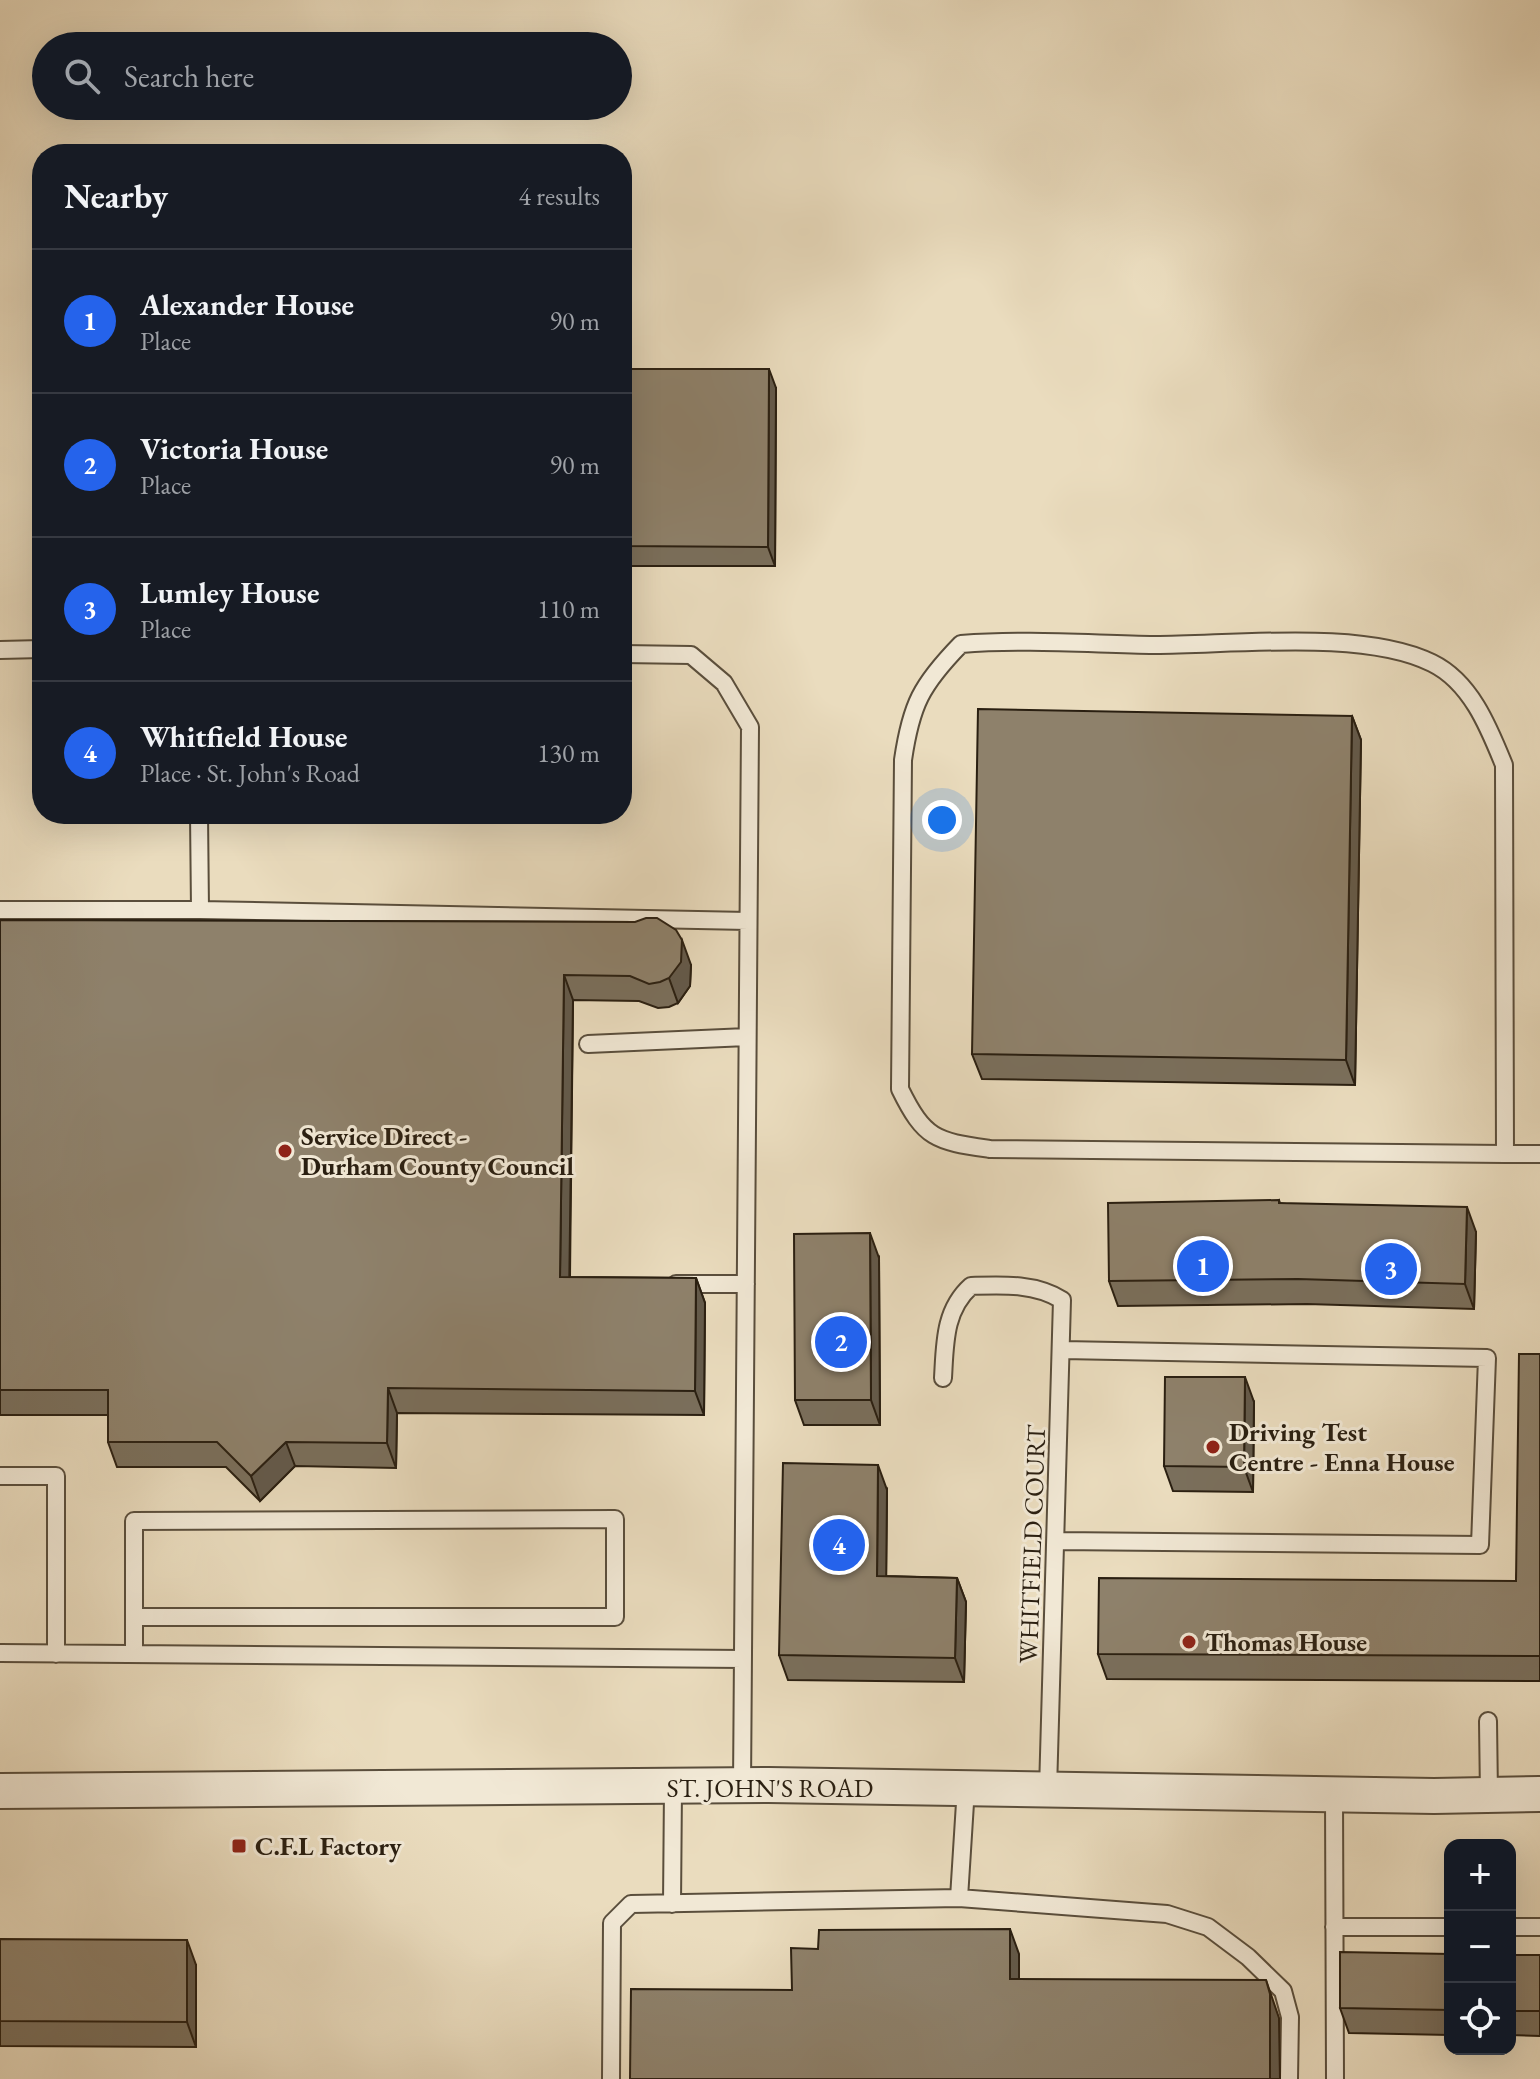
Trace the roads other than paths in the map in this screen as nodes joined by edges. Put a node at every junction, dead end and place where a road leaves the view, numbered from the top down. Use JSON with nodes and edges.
{"nodes":[{"id":1,"x":32,"y":649,"type":"edge"},
{"id":2,"x":0,"y":650,"type":"edge"},
{"id":3,"x":632,"y":654,"type":"edge"},
{"id":4,"x":199,"y":824,"type":"edge"},
{"id":5,"x":0,"y":910,"type":"edge"},
{"id":6,"x":200,"y":910,"type":"junction"},
{"id":7,"x":748,"y":921,"type":"junction"},
{"id":8,"x":747,"y":1037,"type":"junction"},
{"id":9,"x":588,"y":1044,"type":"dead end"},
{"id":10,"x":1505,"y":1154,"type":"junction"},
{"id":11,"x":1540,"y":1154,"type":"edge"},
{"id":12,"x":658,"y":1284,"type":"edge"},
{"id":13,"x":746,"y":1284,"type":"junction"},
{"id":14,"x":1063,"y":1350,"type":"junction"},
{"id":15,"x":943,"y":1378,"type":"dead end"},
{"id":16,"x":0,"y":1476,"type":"edge"},
{"id":17,"x":1057,"y":1541,"type":"junction"},
{"id":18,"x":134,"y":1617,"type":"dead end"},
{"id":19,"x":0,"y":1653,"type":"edge"},
{"id":20,"x":56,"y":1654,"type":"junction"},
{"id":21,"x":134,"y":1654,"type":"junction"},
{"id":22,"x":743,"y":1659,"type":"junction"},
{"id":23,"x":1488,"y":1721,"type":"dead end"},
{"id":24,"x":742,"y":1786,"type":"junction"},
{"id":25,"x":966,"y":1787,"type":"junction"},
{"id":26,"x":673,"y":1788,"type":"junction"},
{"id":27,"x":1048,"y":1790,"type":"junction"},
{"id":28,"x":0,"y":1791,"type":"edge"},
{"id":29,"x":1540,"y":1794,"type":"edge"},
{"id":30,"x":1334,"y":1795,"type":"junction"},
{"id":31,"x":1489,"y":1795,"type":"junction"},
{"id":32,"x":959,"y":1898,"type":"junction"},
{"id":33,"x":672,"y":1904,"type":"junction"},
{"id":34,"x":1334,"y":1927,"type":"junction"},
{"id":35,"x":1444,"y":1927,"type":"edge"},
{"id":36,"x":1516,"y":1927,"type":"edge"},
{"id":37,"x":1540,"y":1927,"type":"edge"},
{"id":38,"x":611,"y":2079,"type":"edge"},
{"id":39,"x":1289,"y":2079,"type":"edge"},
{"id":40,"x":1335,"y":2079,"type":"edge"}],
"edges":[{"from":1,"to":2,"type":"lane"},
{"from":3,"to":7,"type":"lane"},
{"from":4,"to":6,"type":"lane"},
{"from":5,"to":6,"type":"lane"},
{"from":6,"to":7,"type":"lane"},
{"from":7,"to":8,"type":"lane"},
{"from":8,"to":9,"type":"lane"},
{"from":8,"to":13,"type":"lane"},
{"from":10,"to":10,"type":"lane"},
{"from":10,"to":11,"type":"lane"},
{"from":12,"to":13,"type":"lane"},
{"from":13,"to":22,"type":"lane"},
{"from":14,"to":15,"type":"lane","name":"WHITFIELD COURT"},
{"from":14,"to":17,"type":"lane","name":"WHITFIELD COURT"},
{"from":14,"to":17,"type":"lane"},
{"from":16,"to":20,"type":"lane"},
{"from":17,"to":27,"type":"lane","name":"WHITFIELD COURT"},
{"from":18,"to":21,"type":"lane"},
{"from":19,"to":20,"type":"lane"},
{"from":20,"to":21,"type":"lane"},
{"from":21,"to":22,"type":"lane"},
{"from":22,"to":24,"type":"lane"},
{"from":23,"to":31,"type":"lane"},
{"from":24,"to":25,"type":"street","name":"ST. JOHN'S ROAD"},
{"from":24,"to":26,"type":"street","name":"ST. JOHN'S ROAD"},
{"from":25,"to":27,"type":"street","name":"ST. JOHN'S ROAD"},
{"from":25,"to":32,"type":"lane"},
{"from":26,"to":28,"type":"street","name":"ST. JOHN'S ROAD"},
{"from":26,"to":33,"type":"lane"},
{"from":27,"to":30,"type":"street","name":"ST. JOHN'S ROAD"},
{"from":29,"to":31,"type":"street","name":"ST. JOHN'S ROAD"},
{"from":30,"to":31,"type":"street","name":"ST. JOHN'S ROAD"},
{"from":30,"to":34,"type":"lane"},
{"from":32,"to":33,"type":"lane"},
{"from":32,"to":39,"type":"lane"},
{"from":33,"to":38,"type":"lane"},
{"from":34,"to":35,"type":"lane"},
{"from":34,"to":40,"type":"lane"},
{"from":36,"to":37,"type":"lane"}]}
